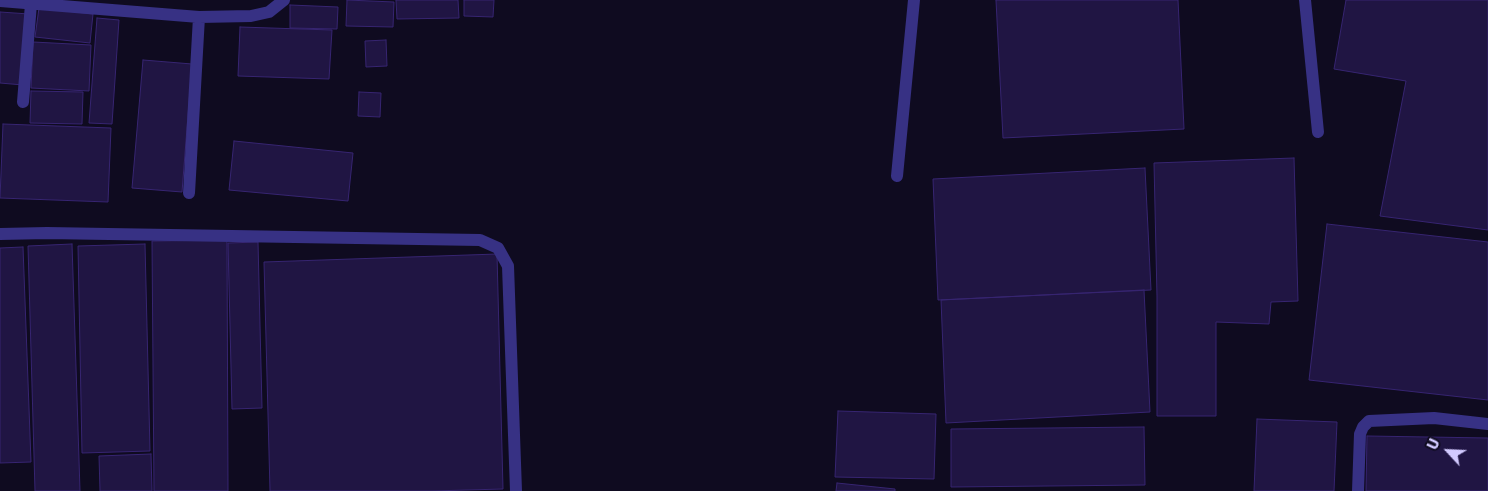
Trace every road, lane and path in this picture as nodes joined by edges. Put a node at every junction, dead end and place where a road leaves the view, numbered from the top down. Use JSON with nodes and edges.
{"nodes":[{"id":1,"x":284,"y":0,"type":"edge"},
{"id":2,"x":914,"y":0,"type":"edge"},
{"id":3,"x":1305,"y":0,"type":"edge"},
{"id":4,"x":0,"y":1,"type":"edge"},
{"id":5,"x":32,"y":4,"type":"junction"},
{"id":6,"x":199,"y":17,"type":"junction"},
{"id":7,"x":23,"y":102,"type":"dead end"},
{"id":8,"x":1318,"y":132,"type":"dead end"},
{"id":9,"x":897,"y":176,"type":"dead end"},
{"id":10,"x":189,"y":193,"type":"dead end"},
{"id":11,"x":0,"y":234,"type":"edge"},
{"id":12,"x":1488,"y":424,"type":"edge"},
{"id":13,"x":516,"y":491,"type":"edge"},
{"id":14,"x":1358,"y":491,"type":"edge"}],
"edges":[{"from":1,"to":6,"type":"street"},
{"from":2,"to":9,"type":"street"},
{"from":3,"to":8,"type":"street"},
{"from":4,"to":5,"type":"street"},
{"from":5,"to":6,"type":"street"},
{"from":5,"to":7,"type":"street"},
{"from":6,"to":10,"type":"street"},
{"from":11,"to":13,"type":"street"},
{"from":12,"to":14,"type":"street"}]}
